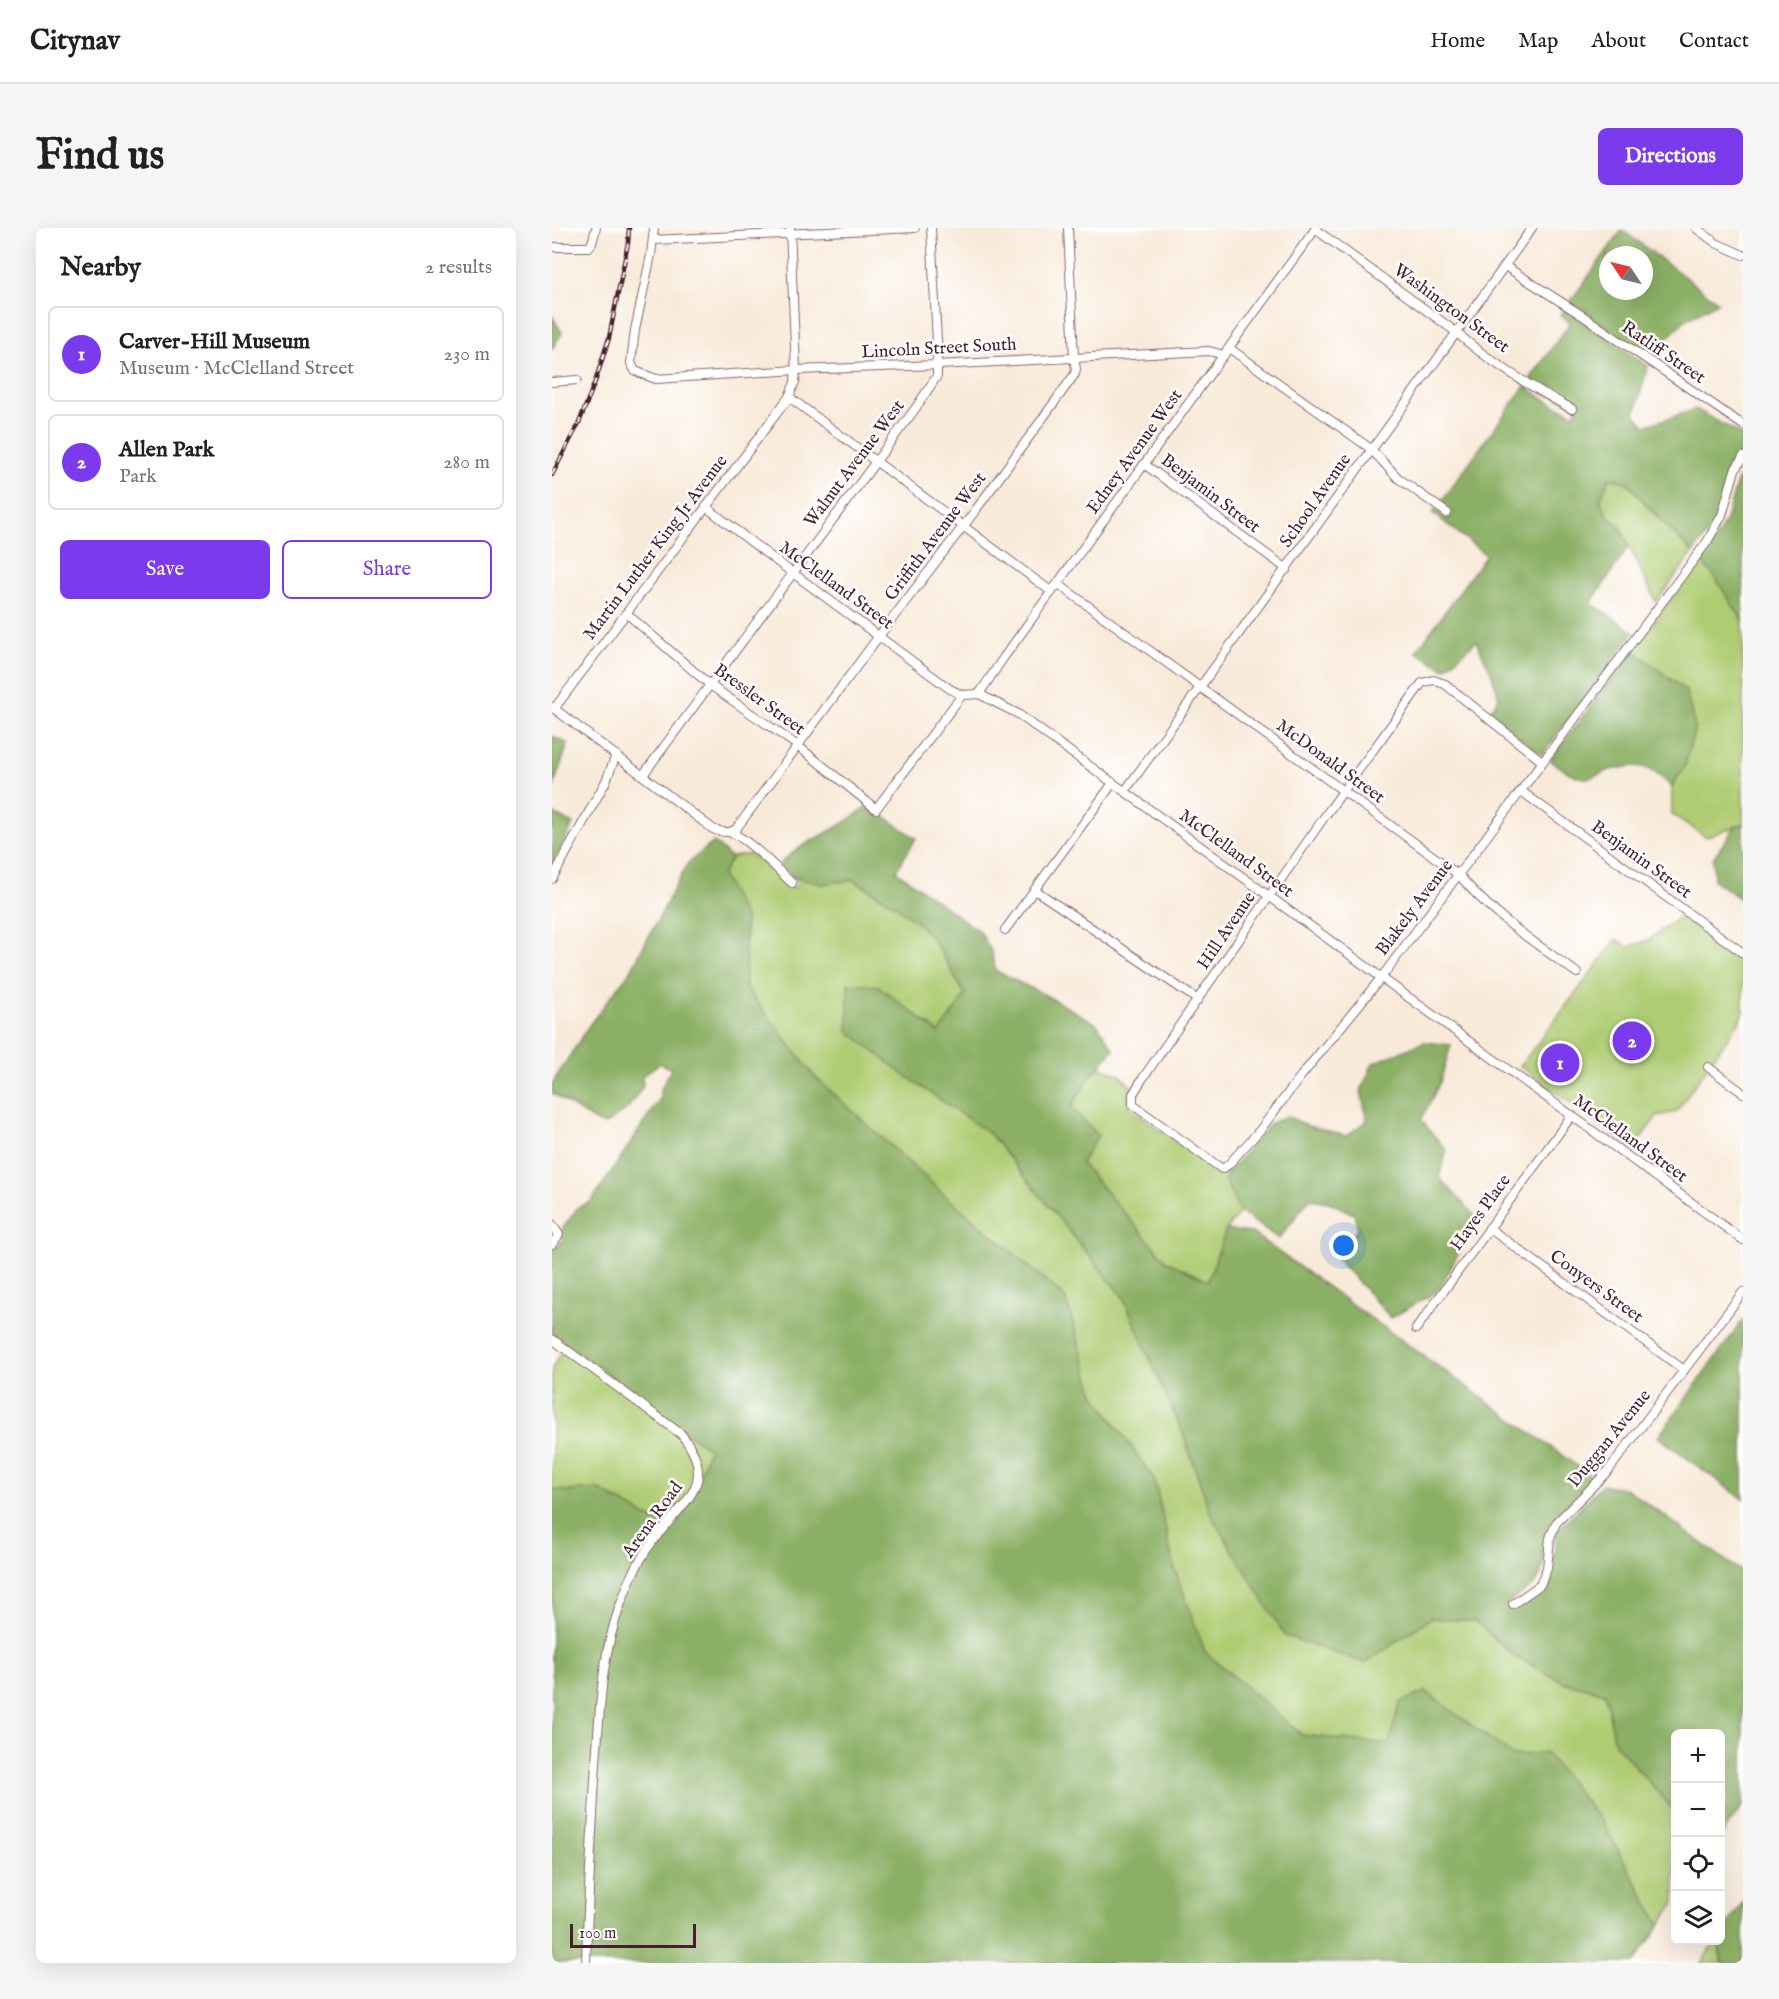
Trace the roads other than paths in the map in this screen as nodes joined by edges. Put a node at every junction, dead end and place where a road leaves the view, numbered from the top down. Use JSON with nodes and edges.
{"nodes":[{"id":1,"x":596,"y":228,"type":"edge"},
{"id":2,"x":654,"y":228,"type":"edge"},
{"id":3,"x":915,"y":228,"type":"edge"},
{"id":4,"x":931,"y":228,"type":"edge"},
{"id":5,"x":1068,"y":228,"type":"edge"},
{"id":6,"x":1532,"y":228,"type":"edge"},
{"id":7,"x":1696,"y":228,"type":"edge"},
{"id":8,"x":1316,"y":229,"type":"edge"},
{"id":9,"x":790,"y":231,"type":"edge"},
{"id":10,"x":653,"y":240,"type":"junction"},
{"id":11,"x":552,"y":247,"type":"edge"},
{"id":12,"x":1743,"y":255,"type":"edge"},
{"id":13,"x":1504,"y":266,"type":"junction"},
{"id":14,"x":1456,"y":332,"type":"junction"},
{"id":15,"x":1229,"y":348,"type":"junction"},
{"id":16,"x":1224,"y":355,"type":"junction"},
{"id":17,"x":1074,"y":358,"type":"junction"},
{"id":18,"x":938,"y":365,"type":"junction"},
{"id":19,"x":796,"y":370,"type":"junction"},
{"id":20,"x":577,"y":380,"type":"dead end"},
{"id":21,"x":552,"y":382,"type":"edge"},
{"id":22,"x":789,"y":397,"type":"junction"},
{"id":23,"x":1572,"y":409,"type":"dead end"},
{"id":24,"x":1743,"y":426,"type":"edge"},
{"id":25,"x":1371,"y":449,"type":"junction"},
{"id":26,"x":1743,"y":457,"type":"edge"},
{"id":27,"x":875,"y":461,"type":"junction"},
{"id":28,"x":1144,"y":464,"type":"junction"},
{"id":29,"x":706,"y":507,"type":"junction"},
{"id":30,"x":1447,"y":513,"type":"dead end"},
{"id":31,"x":963,"y":526,"type":"junction"},
{"id":32,"x":1287,"y":569,"type":"junction"},
{"id":33,"x":793,"y":573,"type":"junction"},
{"id":34,"x":1058,"y":584,"type":"junction"},
{"id":35,"x":1052,"y":592,"type":"junction"},
{"id":36,"x":626,"y":613,"type":"junction"},
{"id":37,"x":879,"y":636,"type":"junction"},
{"id":38,"x":710,"y":685,"type":"junction"},
{"id":39,"x":1201,"y":686,"type":"junction"},
{"id":40,"x":979,"y":694,"type":"junction"},
{"id":41,"x":962,"y":695,"type":"junction"},
{"id":42,"x":553,"y":708,"type":"edge"},
{"id":43,"x":798,"y":746,"type":"junction"},
{"id":44,"x":616,"y":755,"type":"junction"},
{"id":45,"x":1543,"y":762,"type":"junction"},
{"id":46,"x":644,"y":775,"type":"junction"},
{"id":47,"x":1113,"y":783,"type":"junction"},
{"id":48,"x":1125,"y":791,"type":"junction"},
{"id":49,"x":1344,"y":791,"type":"junction"},
{"id":50,"x":1521,"y":791,"type":"junction"},
{"id":51,"x":730,"y":832,"type":"junction"},
{"id":52,"x":1459,"y":875,"type":"junction"},
{"id":53,"x":552,"y":879,"type":"edge"},
{"id":54,"x":792,"y":882,"type":"dead end"},
{"id":55,"x":1035,"y":890,"type":"junction"},
{"id":56,"x":1269,"y":897,"type":"junction"},
{"id":57,"x":1005,"y":930,"type":"dead end"},
{"id":58,"x":1743,"y":952,"type":"edge"},
{"id":59,"x":1577,"y":974,"type":"dead end"},
{"id":60,"x":1381,"y":978,"type":"junction"},
{"id":61,"x":1198,"y":1000,"type":"junction"},
{"id":62,"x":1708,"y":1067,"type":"dead end"},
{"id":63,"x":1743,"y":1093,"type":"edge"},
{"id":64,"x":1572,"y":1115,"type":"junction"},
{"id":65,"x":552,"y":1224,"type":"edge"},
{"id":66,"x":1489,"y":1228,"type":"junction"},
{"id":67,"x":1743,"y":1240,"type":"edge"},
{"id":68,"x":552,"y":1244,"type":"edge"},
{"id":69,"x":1743,"y":1292,"type":"edge"},
{"id":70,"x":1416,"y":1329,"type":"dead end"},
{"id":71,"x":552,"y":1339,"type":"edge"},
{"id":72,"x":1684,"y":1370,"type":"junction"},
{"id":73,"x":1513,"y":1604,"type":"dead end"},
{"id":74,"x":586,"y":1963,"type":"edge"}],
"edges":[{"from":1,"to":11,"type":"street"},
{"from":2,"to":10,"type":"street"},
{"from":3,"to":9,"type":"street"},
{"from":4,"to":18,"type":"street","name":"Walnut Avenue West"},
{"from":5,"to":17,"type":"street","name":"Griffith Avenue West"},
{"from":6,"to":13,"type":"street","name":"School Avenue"},
{"from":7,"to":12,"type":"street"},
{"from":8,"to":14,"type":"street","name":"Washington Street"},
{"from":8,"to":15,"type":"street","name":"Edney Avenue West"},
{"from":9,"to":10,"type":"street"},
{"from":9,"to":19,"type":"street","name":"Martin Luther King Jr Avenue"},
{"from":10,"to":19,"type":"street","name":"Lincoln Street South"},
{"from":13,"to":14,"type":"street","name":"School Avenue"},
{"from":13,"to":24,"type":"street","name":"Ratliff Street"},
{"from":14,"to":23,"type":"street","name":"Washington Street"},
{"from":14,"to":25,"type":"street","name":"School Avenue"},
{"from":15,"to":16,"type":"street","name":"Edney Avenue West"},
{"from":15,"to":25,"type":"street"},
{"from":16,"to":17,"type":"street","name":"Lincoln Street South"},
{"from":16,"to":28,"type":"street","name":"Edney Avenue West"},
{"from":17,"to":18,"type":"street","name":"Lincoln Street South"},
{"from":17,"to":31,"type":"street","name":"Griffith Avenue West"},
{"from":18,"to":19,"type":"street","name":"Lincoln Street South"},
{"from":18,"to":27,"type":"street","name":"Walnut Avenue West"},
{"from":19,"to":22,"type":"street","name":"Martin Luther King Jr Avenue"},
{"from":20,"to":21,"type":"street"},
{"from":22,"to":27,"type":"street"},
{"from":22,"to":29,"type":"street","name":"Martin Luther King Jr Avenue"},
{"from":25,"to":30,"type":"street"},
{"from":25,"to":32,"type":"street","name":"School Avenue"},
{"from":26,"to":45,"type":"street","name":"Blakely Avenue"},
{"from":27,"to":31,"type":"street"},
{"from":27,"to":33,"type":"street","name":"Walnut Avenue West"},
{"from":28,"to":32,"type":"street","name":"Benjamin Street"},
{"from":28,"to":34,"type":"street","name":"Edney Avenue West"},
{"from":29,"to":33,"type":"street","name":"McClelland Street"},
{"from":29,"to":36,"type":"street","name":"Martin Luther King Jr Avenue"},
{"from":31,"to":35,"type":"street"},
{"from":31,"to":37,"type":"street","name":"Griffith Avenue West"},
{"from":32,"to":39,"type":"street","name":"School Avenue"},
{"from":33,"to":37,"type":"street","name":"McClelland Street"},
{"from":33,"to":38,"type":"street","name":"Walnut Avenue West"},
{"from":34,"to":35,"type":"street","name":"Edney Avenue West"},
{"from":34,"to":39,"type":"street","name":"McDonald Street"},
{"from":35,"to":40,"type":"street","name":"Edney Avenue West"},
{"from":36,"to":38,"type":"street","name":"Bressler Street"},
{"from":36,"to":42,"type":"street","name":"Martin Luther King Jr Avenue"},
{"from":37,"to":41,"type":"street","name":"McClelland Street"},
{"from":37,"to":43,"type":"street","name":"Griffith Avenue West"},
{"from":38,"to":43,"type":"street","name":"Bressler Street"},
{"from":38,"to":46,"type":"street","name":"Walnut Avenue West"},
{"from":39,"to":48,"type":"street","name":"School Avenue"},
{"from":39,"to":49,"type":"street","name":"McDonald Street"},
{"from":40,"to":41,"type":"street"},
{"from":40,"to":47,"type":"street","name":"McClelland Street"},
{"from":41,"to":43,"type":"street","name":"Bressler Street"},
{"from":42,"to":44,"type":"street","name":"Martin Luther King Jr Avenue"},
{"from":43,"to":51,"type":"street","name":"Griffith Avenue West"},
{"from":44,"to":46,"type":"street","name":"Martin Luther King Jr Avenue"},
{"from":44,"to":53,"type":"street"},
{"from":45,"to":49,"type":"street","name":"Hill Avenue"},
{"from":45,"to":50,"type":"street","name":"Blakely Avenue"},
{"from":46,"to":51,"type":"street","name":"Martin Luther King Jr Avenue"},
{"from":47,"to":48,"type":"street","name":"McClelland Street"},
{"from":47,"to":55,"type":"street"},
{"from":48,"to":56,"type":"street","name":"McClelland Street"},
{"from":49,"to":52,"type":"street","name":"McDonald Street"},
{"from":49,"to":56,"type":"street","name":"Hill Avenue"},
{"from":50,"to":52,"type":"street","name":"Blakely Avenue"},
{"from":50,"to":58,"type":"street","name":"Benjamin Street"},
{"from":51,"to":54,"type":"street","name":"Martin Luther King Jr Avenue"},
{"from":52,"to":59,"type":"street","name":"McDonald Street"},
{"from":52,"to":60,"type":"street","name":"Blakely Avenue"},
{"from":55,"to":57,"type":"street"},
{"from":55,"to":61,"type":"street"},
{"from":56,"to":60,"type":"street","name":"McClelland Street"},
{"from":56,"to":61,"type":"street","name":"Hill Avenue"},
{"from":60,"to":61,"type":"street","name":"Blakely Avenue"},
{"from":60,"to":64,"type":"street","name":"McClelland Street"},
{"from":62,"to":63,"type":"street"},
{"from":64,"to":66,"type":"street","name":"Hayes Place"},
{"from":64,"to":67,"type":"street","name":"McClelland Street"},
{"from":65,"to":68,"type":"street"},
{"from":66,"to":70,"type":"street","name":"Hayes Place"},
{"from":66,"to":72,"type":"street","name":"Conyers Street"},
{"from":69,"to":72,"type":"street","name":"Duggan Avenue"},
{"from":71,"to":74,"type":"street","name":"Arena Road"},
{"from":72,"to":73,"type":"street","name":"Duggan Avenue"}]}
